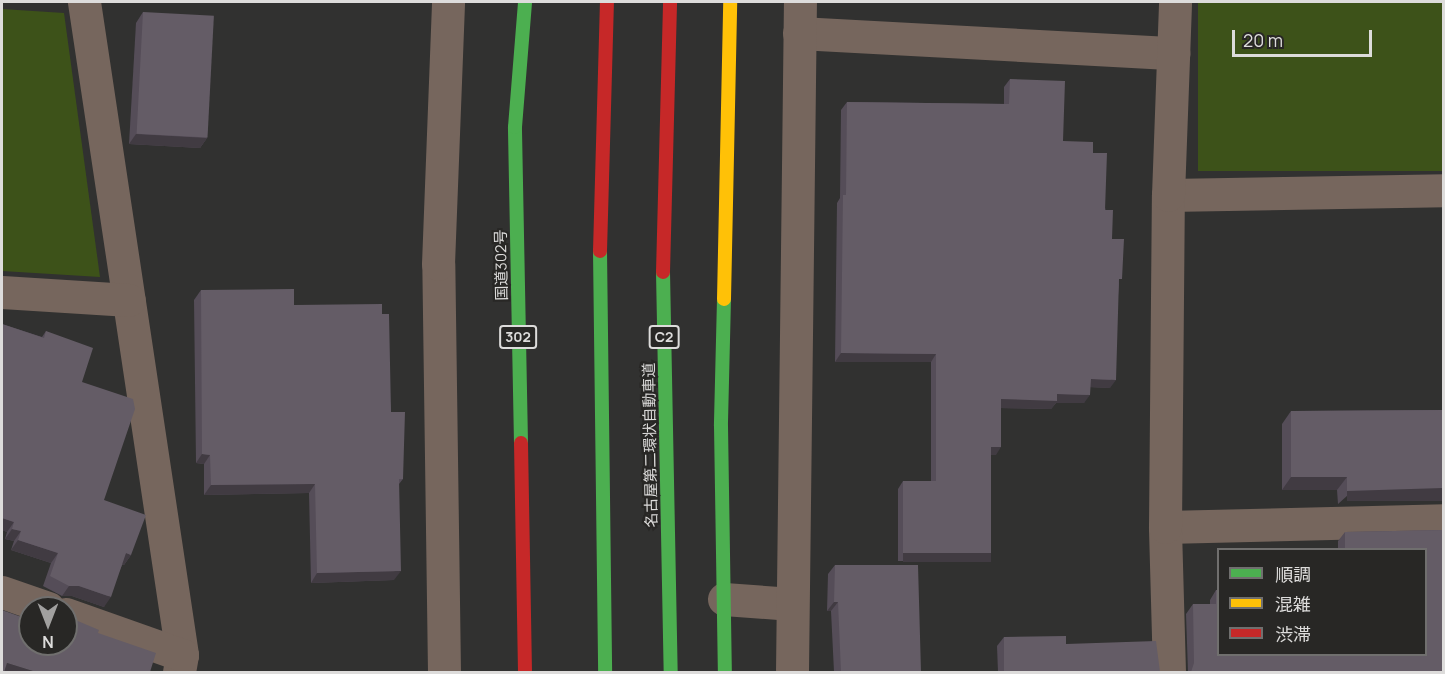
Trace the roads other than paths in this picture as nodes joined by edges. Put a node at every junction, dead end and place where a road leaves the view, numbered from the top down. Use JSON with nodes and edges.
{"nodes":[{"id":1,"x":84,"y":2,"type":"edge"},
{"id":2,"x":448,"y":2,"type":"edge"},
{"id":3,"x":525,"y":2,"type":"edge"},
{"id":4,"x":607,"y":2,"type":"edge"},
{"id":5,"x":670,"y":2,"type":"edge"},
{"id":6,"x":730,"y":2,"type":"edge"},
{"id":7,"x":1175,"y":2,"type":"edge"},
{"id":8,"x":800,"y":17,"type":"edge"},
{"id":9,"x":1173,"y":53,"type":"junction"},
{"id":10,"x":1443,"y":190,"type":"edge"},
{"id":11,"x":1168,"y":195,"type":"junction"},
{"id":12,"x":2,"y":292,"type":"edge"},
{"id":13,"x":129,"y":300,"type":"junction"},
{"id":14,"x":1443,"y":520,"type":"edge"},
{"id":15,"x":1166,"y":526,"type":"junction"},
{"id":16,"x":2,"y":592,"type":"edge"},
{"id":17,"x":18,"y":598,"type":"edge"},
{"id":18,"x":724,"y":599,"type":"junction"},
{"id":19,"x":792,"y":604,"type":"junction"},
{"id":20,"x":78,"y":619,"type":"edge"},
{"id":21,"x":181,"y":664,"type":"edge"},
{"id":22,"x":444,"y":672,"type":"edge"},
{"id":23,"x":525,"y":672,"type":"edge"},
{"id":24,"x":605,"y":672,"type":"edge"},
{"id":25,"x":671,"y":672,"type":"edge"},
{"id":26,"x":726,"y":672,"type":"edge"},
{"id":27,"x":792,"y":672,"type":"edge"},
{"id":28,"x":1169,"y":672,"type":"edge"}],
"edges":[{"from":1,"to":13,"type":"street"},
{"from":2,"to":22,"type":"street"},
{"from":3,"to":23,"type":"highway","name":"国道302号","number":"302"},
{"from":4,"to":24,"type":"highway"},
{"from":5,"to":25,"type":"highway","name":"名古屋第二環状自動車道","number":"C2"},
{"from":6,"to":18,"type":"highway"},
{"from":7,"to":9,"type":"street"},
{"from":8,"to":9,"type":"street"},
{"from":8,"to":19,"type":"street"},
{"from":9,"to":11,"type":"street"},
{"from":10,"to":11,"type":"street"},
{"from":11,"to":15,"type":"street"},
{"from":12,"to":13,"type":"street"},
{"from":13,"to":21,"type":"street"},
{"from":14,"to":15,"type":"street"},
{"from":15,"to":28,"type":"street"},
{"from":16,"to":17,"type":"street"},
{"from":18,"to":19,"type":"street"},
{"from":18,"to":26,"type":"highway"},
{"from":19,"to":27,"type":"street"},
{"from":20,"to":21,"type":"street"}]}
